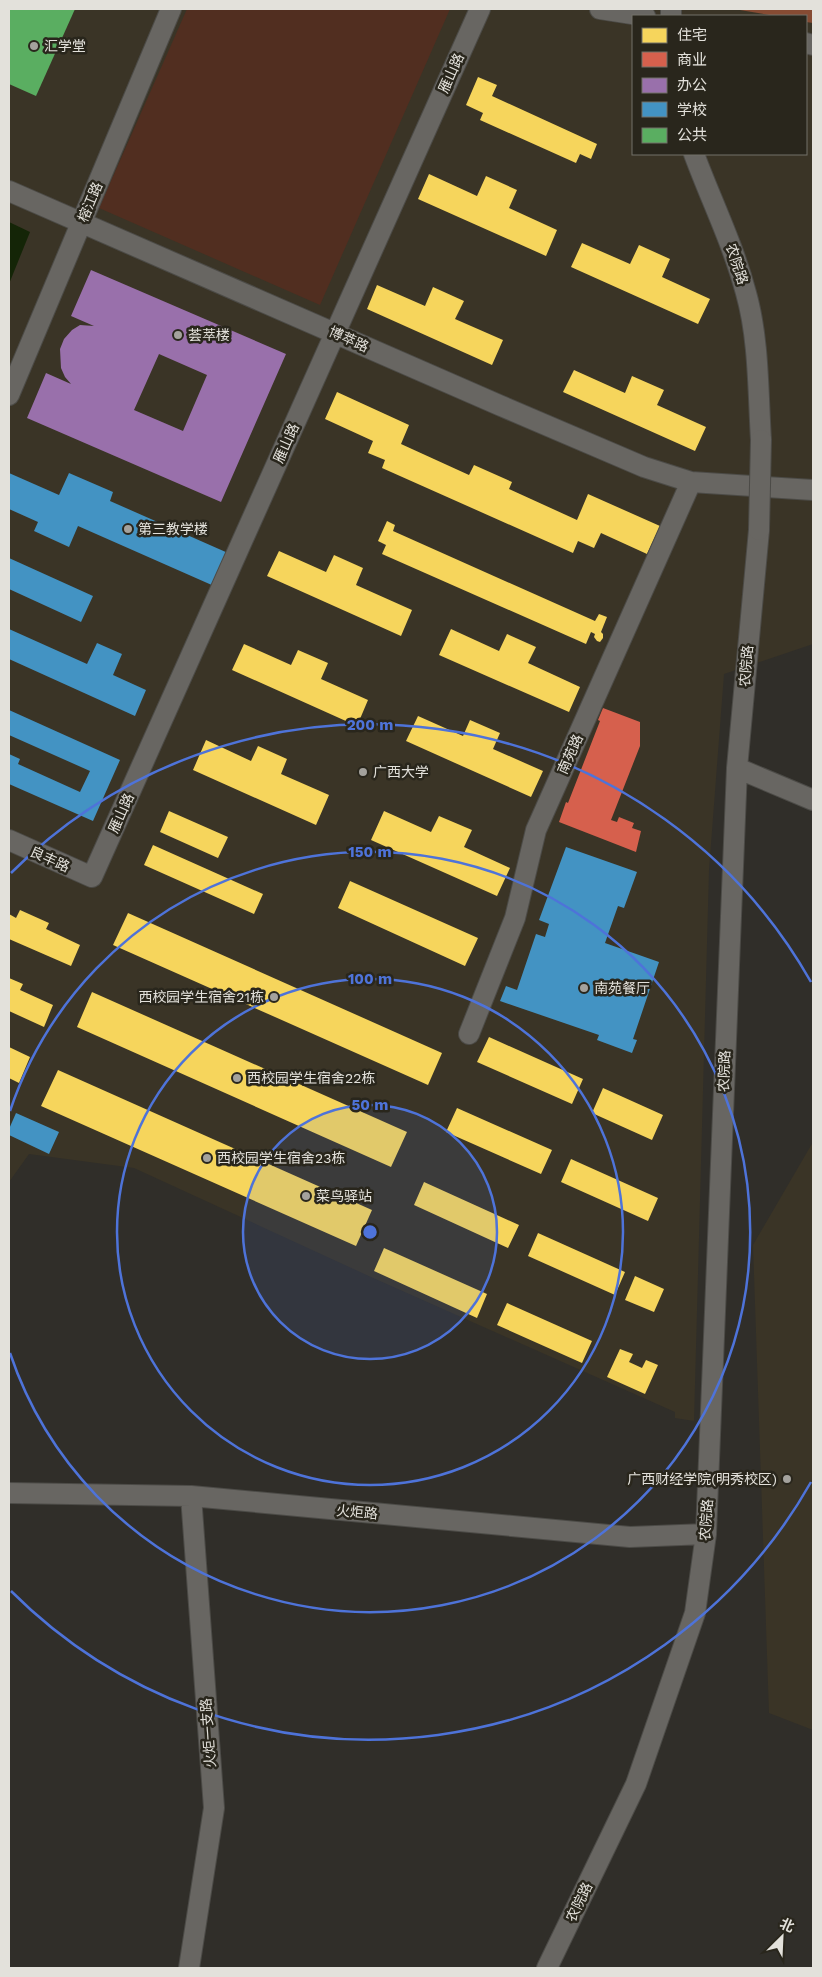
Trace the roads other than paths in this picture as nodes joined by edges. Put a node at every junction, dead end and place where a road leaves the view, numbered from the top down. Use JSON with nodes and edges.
{"nodes":[{"id":1,"x":171,"y":9,"type":"edge"},
{"id":2,"x":480,"y":9,"type":"edge"},
{"id":3,"x":600,"y":9,"type":"edge"},
{"id":4,"x":639,"y":15,"type":"edge"},
{"id":5,"x":694,"y":155,"type":"edge"},
{"id":6,"x":9,"y":191,"type":"edge"},
{"id":7,"x":81,"y":223,"type":"junction"},
{"id":8,"x":335,"y":333,"type":"junction"},
{"id":9,"x":9,"y":394,"type":"edge"},
{"id":10,"x":692,"y":482,"type":"junction"},
{"id":11,"x":813,"y":490,"type":"edge"},
{"id":12,"x":737,"y":768,"type":"junction"},
{"id":13,"x":813,"y":800,"type":"edge"},
{"id":14,"x":9,"y":840,"type":"edge"},
{"id":15,"x":92,"y":877,"type":"joint"},
{"id":16,"x":469,"y":1034,"type":"dead end"},
{"id":17,"x":9,"y":1493,"type":"edge"},
{"id":18,"x":191,"y":1496,"type":"junction"},
{"id":19,"x":706,"y":1534,"type":"junction"},
{"id":20,"x":190,"y":1968,"type":"edge"},
{"id":21,"x":547,"y":1968,"type":"edge"}],
"edges":[{"from":1,"to":7,"type":"street","name":"榕江路"},
{"from":2,"to":8,"type":"street","name":"雁山路"},
{"from":3,"to":4,"type":"street"},
{"from":5,"to":12,"type":"street","name":"农院路","bridge":true},
{"from":6,"to":7,"type":"street","name":"博萃路"},
{"from":7,"to":8,"type":"street","name":"博萃路"},
{"from":7,"to":9,"type":"street","name":"榕江路"},
{"from":8,"to":10,"type":"street","name":"博萃路"},
{"from":8,"to":15,"type":"street","name":"雁山路"},
{"from":10,"to":11,"type":"street","name":"博萃路"},
{"from":10,"to":16,"type":"street","name":"南苑路"},
{"from":12,"to":13,"type":"street"},
{"from":12,"to":19,"type":"street","name":"农院路"},
{"from":14,"to":15,"type":"street","name":"良丰路"},
{"from":17,"to":18,"type":"street","name":"火炬路"},
{"from":18,"to":19,"type":"street","name":"火炬路"},
{"from":18,"to":20,"type":"street","name":"火炬一支路"},
{"from":19,"to":21,"type":"street","name":"农院路"}]}
